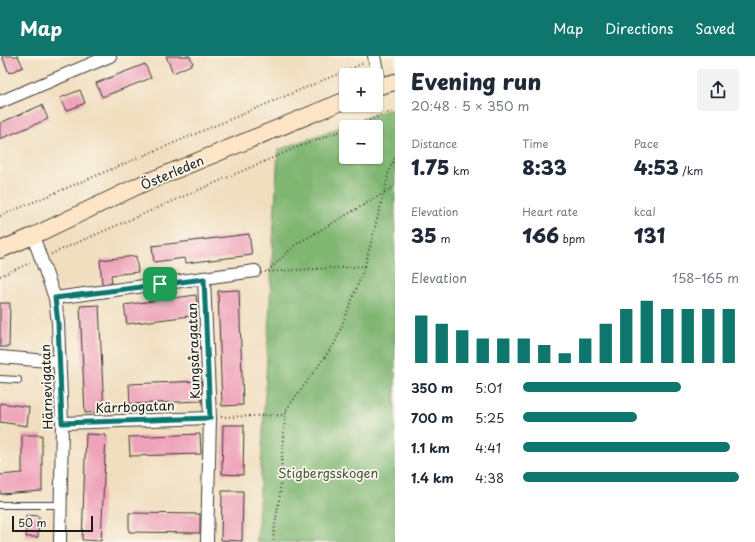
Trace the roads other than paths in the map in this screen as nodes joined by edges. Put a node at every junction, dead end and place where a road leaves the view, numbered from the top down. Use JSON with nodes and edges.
{"nodes":[{"id":1,"x":110,"y":56,"type":"edge"},
{"id":2,"x":374,"y":58,"type":"edge"},
{"id":3,"x":384,"y":85,"type":"edge"},
{"id":4,"x":0,"y":102,"type":"edge"},
{"id":5,"x":339,"y":103,"type":"edge"},
{"id":6,"x":33,"y":236,"type":"junction"},
{"id":7,"x":0,"y":250,"type":"edge"},
{"id":8,"x":261,"y":272,"type":"road end"},
{"id":9,"x":204,"y":279,"type":"junction"},
{"id":10,"x":55,"y":298,"type":"junction"},
{"id":11,"x":0,"y":357,"type":"edge"},
{"id":12,"x":60,"y":362,"type":"junction"},
{"id":13,"x":0,"y":379,"type":"edge"},
{"id":14,"x":18,"y":380,"type":"dead end"},
{"id":15,"x":210,"y":418,"type":"junction"},
{"id":16,"x":62,"y":423,"type":"junction"},
{"id":17,"x":0,"y":505,"type":"edge"},
{"id":18,"x":60,"y":505,"type":"junction"},
{"id":19,"x":60,"y":542,"type":"edge"},
{"id":20,"x":208,"y":542,"type":"edge"}],
"edges":[{"from":1,"to":4,"type":"street"},
{"from":2,"to":3,"type":"street"},
{"from":5,"to":6,"type":"main road","name":"Österleden"},
{"from":6,"to":7,"type":"main road","name":"Österleden"},
{"from":6,"to":10,"type":"street","name":"Härnevigatan"},
{"from":8,"to":9,"type":"street"},
{"from":9,"to":10,"type":"street"},
{"from":9,"to":15,"type":"street","name":"Kungsåragatan"},
{"from":10,"to":12,"type":"street","name":"Härnevigatan"},
{"from":11,"to":12,"type":"street"},
{"from":12,"to":16,"type":"street","name":"Härnevigatan"},
{"from":13,"to":14,"type":"lane"},
{"from":15,"to":16,"type":"street","name":"Kärrbogatan"},
{"from":15,"to":20,"type":"street","name":"Kungsåragatan"},
{"from":16,"to":18,"type":"street","name":"Härnevigatan"},
{"from":17,"to":18,"type":"lane"},
{"from":18,"to":19,"type":"street","name":"Härnevigatan"}]}
